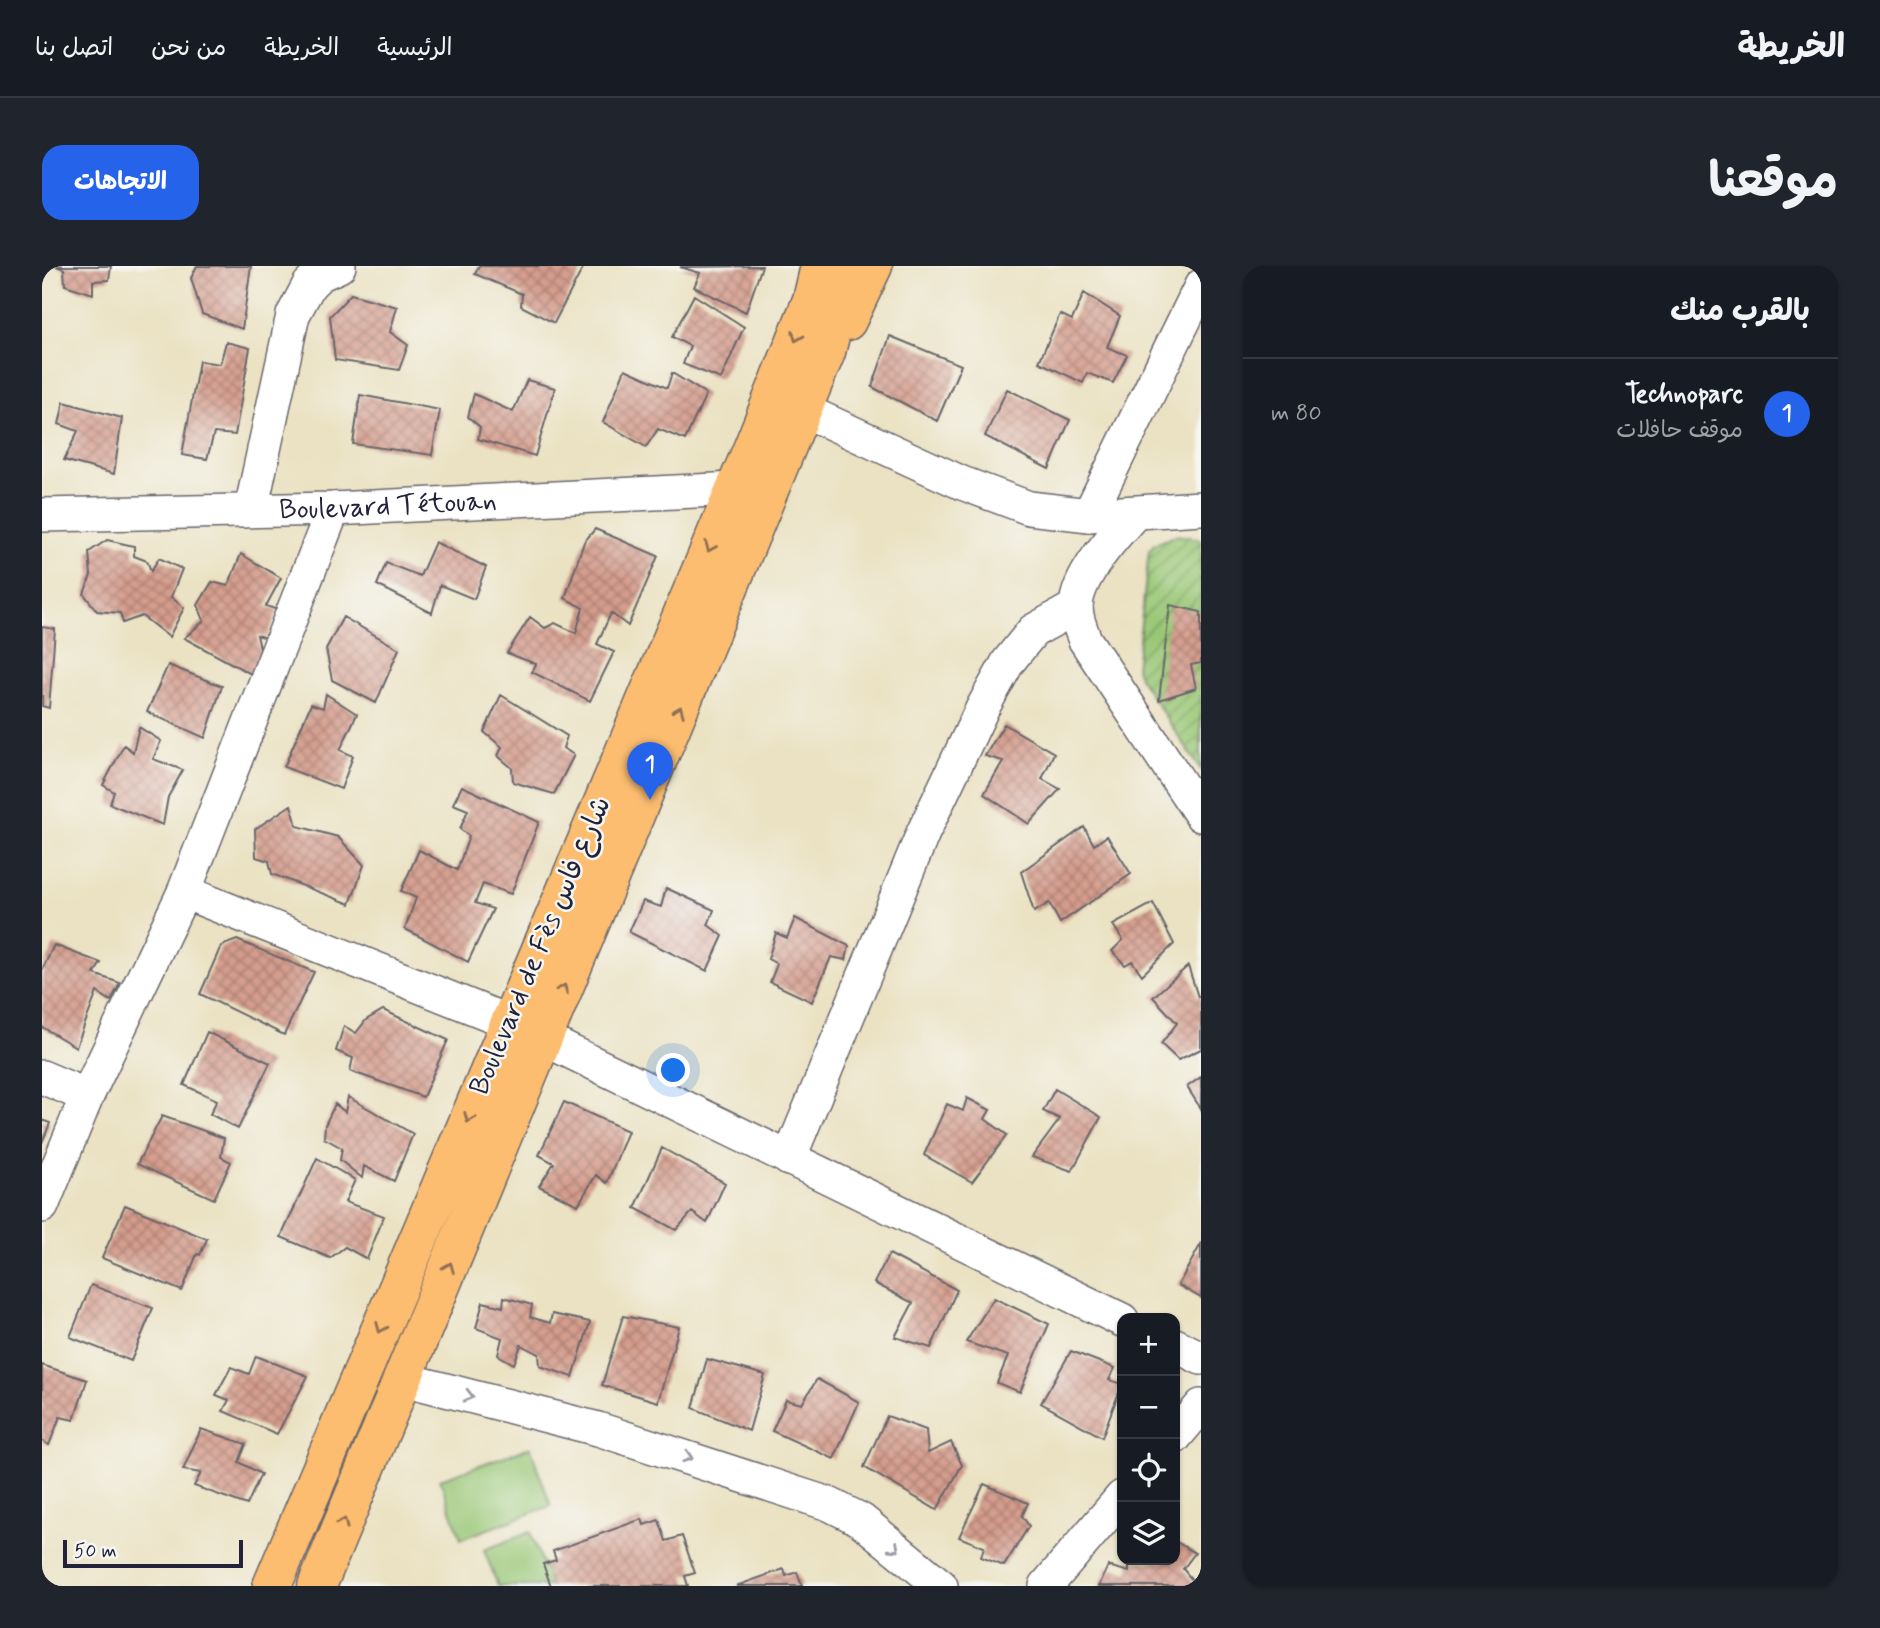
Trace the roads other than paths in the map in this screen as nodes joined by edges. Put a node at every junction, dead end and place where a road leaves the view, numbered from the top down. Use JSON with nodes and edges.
{"nodes":[{"id":1,"x":339,"y":266,"type":"edge"},
{"id":2,"x":820,"y":266,"type":"edge"},
{"id":3,"x":843,"y":266,"type":"edge"},
{"id":4,"x":873,"y":266,"type":"edge"},
{"id":5,"x":1201,"y":286,"type":"edge"},
{"id":6,"x":826,"y":352,"type":"junction"},
{"id":7,"x":803,"y":410,"type":"junction"},
{"id":8,"x":735,"y":489,"type":"junction"},
{"id":9,"x":1201,"y":508,"type":"edge"},
{"id":10,"x":332,"y":509,"type":"junction"},
{"id":11,"x":251,"y":510,"type":"junction"},
{"id":12,"x":1135,"y":513,"type":"junction"},
{"id":13,"x":42,"y":515,"type":"edge"},
{"id":14,"x":1089,"y":515,"type":"junction"},
{"id":15,"x":1076,"y":607,"type":"junction"},
{"id":16,"x":1201,"y":815,"type":"edge"},
{"id":17,"x":184,"y":892,"type":"junction"},
{"id":18,"x":525,"y":1031,"type":"junction"},
{"id":19,"x":42,"y":1077,"type":"edge"},
{"id":20,"x":88,"y":1096,"type":"junction"},
{"id":21,"x":789,"y":1159,"type":"junction"},
{"id":22,"x":42,"y":1206,"type":"edge"},
{"id":23,"x":1117,"y":1318,"type":"edge"},
{"id":24,"x":1180,"y":1348,"type":"edge"},
{"id":25,"x":1201,"y":1358,"type":"edge"},
{"id":26,"x":403,"y":1379,"type":"junction"},
{"id":27,"x":1201,"y":1406,"type":"edge"},
{"id":28,"x":1180,"y":1431,"type":"edge"},
{"id":29,"x":1118,"y":1502,"type":"edge"},
{"id":30,"x":272,"y":1586,"type":"edge"},
{"id":31,"x":317,"y":1586,"type":"edge"},
{"id":32,"x":941,"y":1586,"type":"edge"},
{"id":33,"x":1046,"y":1586,"type":"edge"}],
"edges":[{"from":1,"to":11,"type":"street"},
{"from":2,"to":8,"type":"main road","name":"Boulevard de Fès شارع فاس","one_way":true},
{"from":3,"to":6,"type":"main road","name":"Boulevard de Fès شارع فاس"},
{"from":4,"to":6,"type":"main road"},
{"from":5,"to":14,"type":"street"},
{"from":6,"to":7,"type":"main road","name":"Boulevard de Fès شارع فاس"},
{"from":7,"to":14,"type":"street"},
{"from":18,"to":7,"type":"main road","name":"Boulevard de Fès شارع فاس","one_way":true},
{"from":8,"to":10,"type":"street","name":"Boulevard Tétouan"},
{"from":8,"to":18,"type":"main road","name":"Boulevard de Fès شارع فاس","one_way":true},
{"from":9,"to":12,"type":"street"},
{"from":10,"to":11,"type":"street","name":"Boulevard Tétouan"},
{"from":10,"to":17,"type":"street"},
{"from":11,"to":13,"type":"street","name":"Boulevard Tétouan"},
{"from":12,"to":14,"type":"street"},
{"from":12,"to":15,"type":"street"},
{"from":15,"to":16,"type":"street"},
{"from":15,"to":21,"type":"street"},
{"from":17,"to":18,"type":"street"},
{"from":17,"to":20,"type":"street"},
{"from":18,"to":21,"type":"street"},
{"from":26,"to":18,"type":"main road","name":"Boulevard de Fès شارع فاس","one_way":true},
{"from":18,"to":30,"type":"main road","name":"Boulevard de Fès شارع فاس","one_way":true},
{"from":19,"to":20,"type":"street"},
{"from":20,"to":22,"type":"street"},
{"from":21,"to":23,"type":"street"},
{"from":24,"to":25,"type":"street"},
{"from":31,"to":26,"type":"main road","name":"Boulevard de Fès شارع فاس","one_way":true},
{"from":26,"to":32,"type":"street","one_way":true},
{"from":27,"to":28,"type":"street"},
{"from":29,"to":33,"type":"street"}]}
